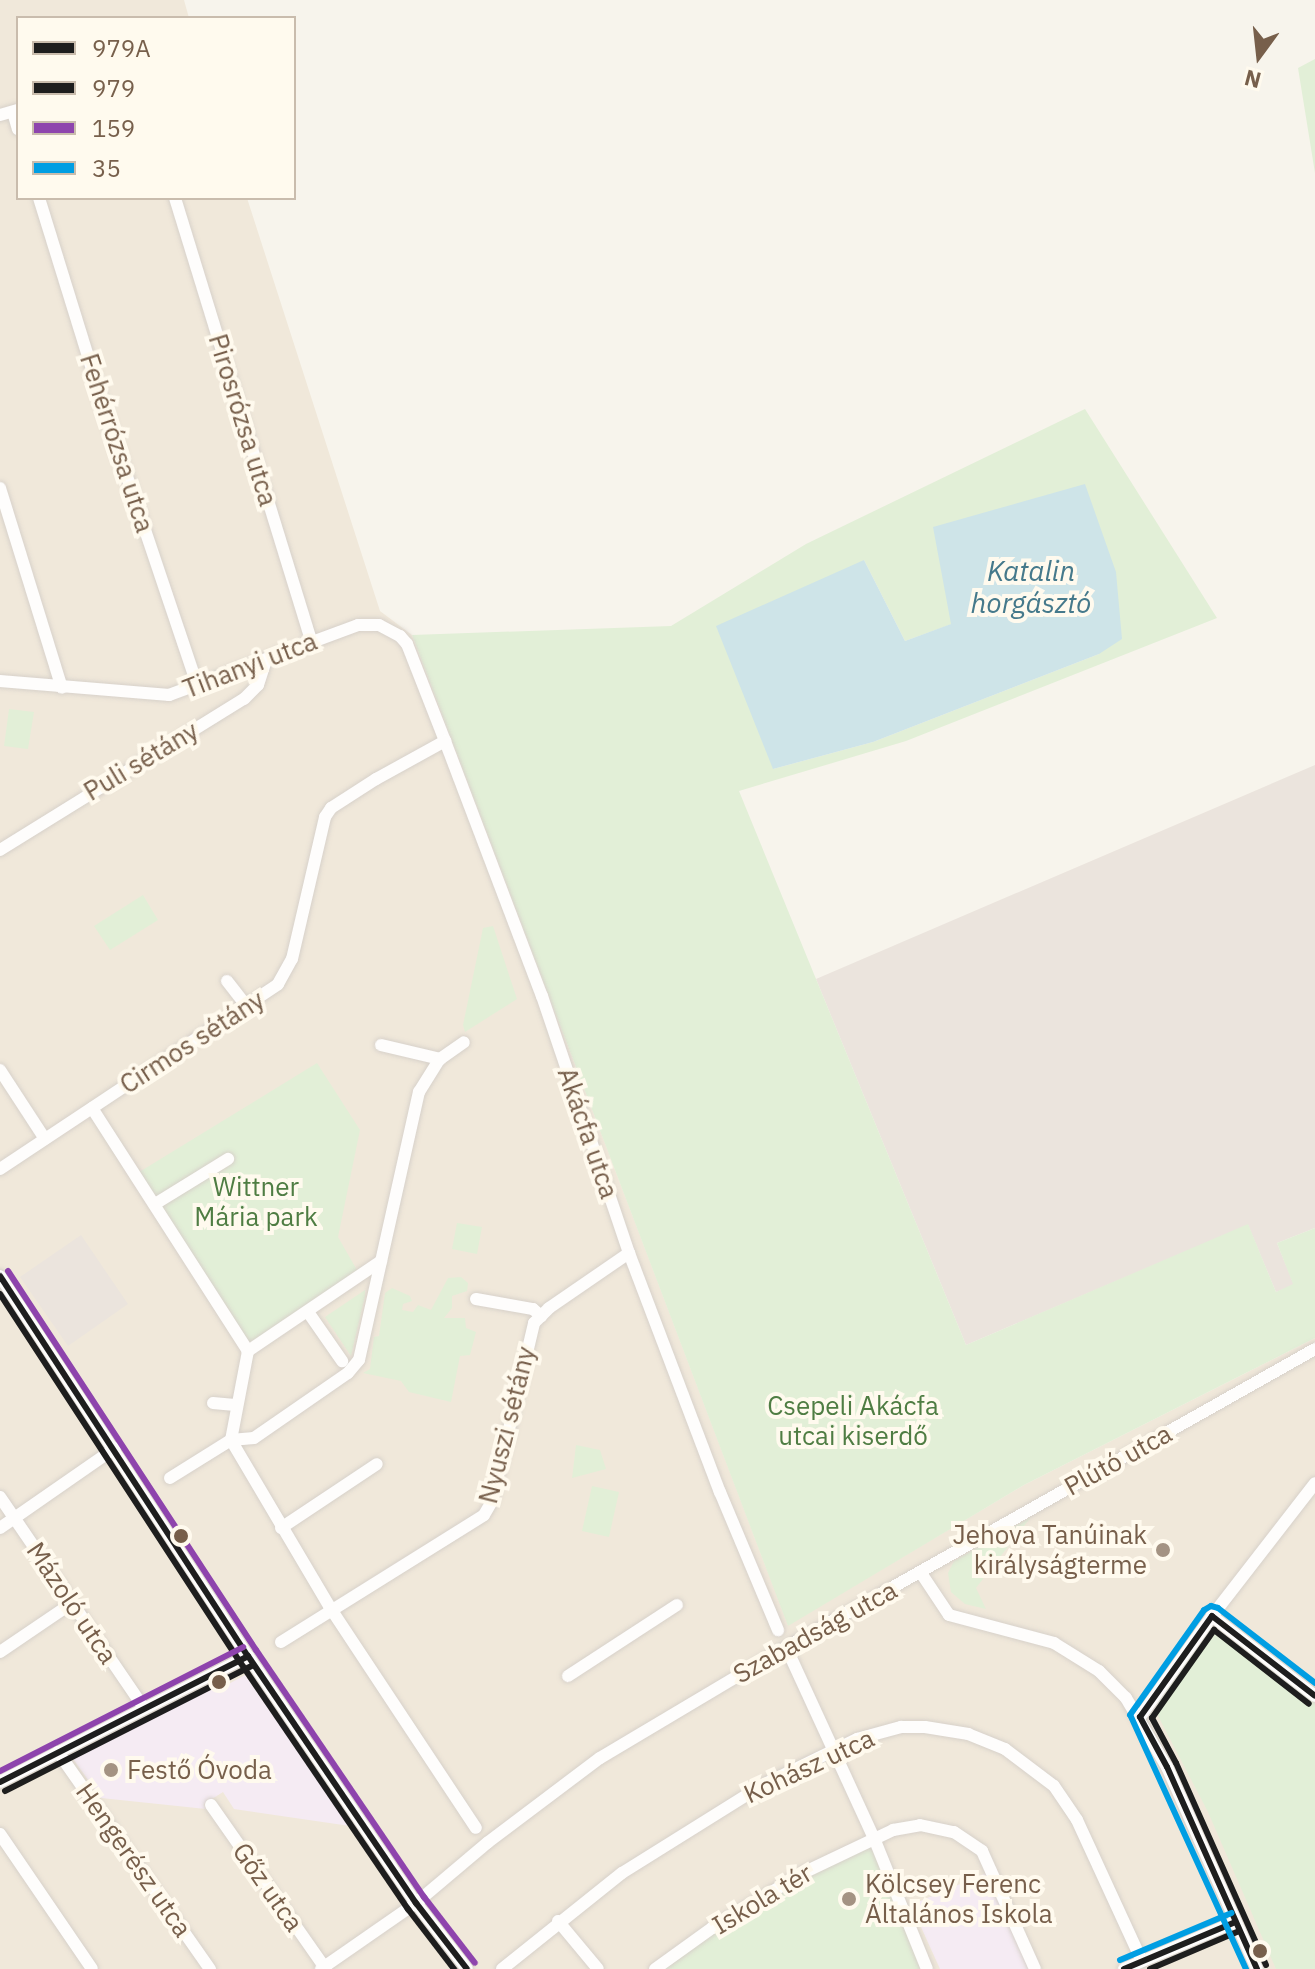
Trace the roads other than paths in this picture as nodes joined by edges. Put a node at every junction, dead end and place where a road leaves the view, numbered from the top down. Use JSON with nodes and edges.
{"nodes":[{"id":1,"x":40,"y":200,"type":"edge"},
{"id":2,"x":176,"y":200,"type":"edge"},
{"id":3,"x":0,"y":488,"type":"edge"},
{"id":4,"x":400,"y":636,"type":"joint"},
{"id":5,"x":312,"y":642,"type":"junction"},
{"id":6,"x":266,"y":661,"type":"junction"},
{"id":7,"x":0,"y":681,"type":"edge"},
{"id":8,"x":198,"y":687,"type":"junction"},
{"id":9,"x":62,"y":688,"type":"junction"},
{"id":10,"x":445,"y":741,"type":"junction"},
{"id":11,"x":0,"y":850,"type":"edge"},
{"id":12,"x":227,"y":981,"type":"dead end"},
{"id":13,"x":247,"y":1007,"type":"junction"},
{"id":14,"x":464,"y":1042,"type":"dead end"},
{"id":15,"x":381,"y":1045,"type":"dead end"},
{"id":16,"x":440,"y":1059,"type":"junction"},
{"id":17,"x":0,"y":1070,"type":"edge"},
{"id":18,"x":92,"y":1108,"type":"junction"},
{"id":19,"x":45,"y":1139,"type":"junction"},
{"id":20,"x":228,"y":1159,"type":"dead end"},
{"id":21,"x":0,"y":1169,"type":"edge"},
{"id":22,"x":155,"y":1204,"type":"junction"},
{"id":23,"x":629,"y":1253,"type":"junction"},
{"id":24,"x":381,"y":1261,"type":"junction"},
{"id":25,"x":2,"y":1283,"type":"edge"},
{"id":26,"x":476,"y":1299,"type":"dead end"},
{"id":27,"x":308,"y":1312,"type":"junction"},
{"id":28,"x":541,"y":1316,"type":"junction"},
{"id":29,"x":1315,"y":1349,"type":"edge"},
{"id":30,"x":248,"y":1351,"type":"junction"},
{"id":31,"x":342,"y":1361,"type":"dead end"},
{"id":32,"x":213,"y":1403,"type":"dead end"},
{"id":33,"x":235,"y":1405,"type":"junction"},
{"id":34,"x":231,"y":1440,"type":"junction"},
{"id":35,"x":115,"y":1448,"type":"junction"},
{"id":36,"x":377,"y":1464,"type":"dead end"},
{"id":37,"x":170,"y":1478,"type":"dead end"},
{"id":38,"x":1315,"y":1483,"type":"edge"},
{"id":39,"x":0,"y":1497,"type":"edge"},
{"id":40,"x":14,"y":1518,"type":"junction"},
{"id":41,"x":0,"y":1528,"type":"edge"},
{"id":42,"x":281,"y":1528,"type":"junction"},
{"id":43,"x":921,"y":1573,"type":"junction"},
{"id":44,"x":72,"y":1603,"type":"junction"},
{"id":45,"x":677,"y":1605,"type":"dead end"},
{"id":46,"x":333,"y":1612,"type":"junction"},
{"id":47,"x":1212,"y":1616,"type":"junction"},
{"id":48,"x":778,"y":1630,"type":"dead end"},
{"id":49,"x":281,"y":1642,"type":"dead end"},
{"id":50,"x":786,"y":1647,"type":"junction"},
{"id":51,"x":0,"y":1652,"type":"edge"},
{"id":52,"x":248,"y":1656,"type":"junction"},
{"id":53,"x":568,"y":1676,"type":"dead end"},
{"id":54,"x":1315,"y":1696,"type":"edge"},
{"id":55,"x":144,"y":1708,"type":"junction"},
{"id":56,"x":1140,"y":1717,"type":"junction"},
{"id":57,"x":834,"y":1748,"type":"junction"},
{"id":58,"x":58,"y":1752,"type":"junction"},
{"id":59,"x":0,"y":1782,"type":"edge"},
{"id":60,"x":211,"y":1805,"type":"dead end"},
{"id":61,"x":476,"y":1828,"type":"dead end"},
{"id":62,"x":0,"y":1834,"type":"edge"},
{"id":63,"x":874,"y":1838,"type":"junction"},
{"id":64,"x":393,"y":1868,"type":"junction"},
{"id":65,"x":442,"y":1881,"type":"junction"},
{"id":66,"x":416,"y":1903,"type":"junction"},
{"id":67,"x":558,"y":1921,"type":"junction"},
{"id":68,"x":1235,"y":1922,"type":"junction"},
{"id":69,"x":1142,"y":1961,"type":"junction"},
{"id":70,"x":323,"y":1968,"type":"edge"},
{"id":71,"x":92,"y":1969,"type":"edge"},
{"id":72,"x":210,"y":1969,"type":"edge"},
{"id":73,"x":467,"y":1969,"type":"edge"},
{"id":74,"x":502,"y":1969,"type":"edge"},
{"id":75,"x":598,"y":1969,"type":"edge"},
{"id":76,"x":655,"y":1969,"type":"edge"},
{"id":77,"x":927,"y":1969,"type":"edge"},
{"id":78,"x":1035,"y":1969,"type":"edge"},
{"id":79,"x":1124,"y":1969,"type":"edge"},
{"id":80,"x":1257,"y":1969,"type":"edge"}],
"edges":[{"from":1,"to":8,"type":"street","name":"Fehérrózsa utca"},
{"from":2,"to":5,"type":"street","name":"Pirosrózsa utca"},
{"from":3,"to":9,"type":"street"},
{"from":4,"to":5,"type":"street","name":"Tihanyi utca"},
{"from":4,"to":10,"type":"street","name":"Akácfa utca"},
{"from":5,"to":6,"type":"street","name":"Tihanyi utca"},
{"from":6,"to":8,"type":"street","name":"Tihanyi utca"},
{"from":6,"to":11,"type":"street","name":"Puli sétány"},
{"from":7,"to":9,"type":"street","name":"Tihanyi utca"},
{"from":8,"to":9,"type":"street","name":"Tihanyi utca"},
{"from":10,"to":13,"type":"street","name":"Cirmos sétány"},
{"from":10,"to":23,"type":"street","name":"Akácfa utca"},
{"from":12,"to":13,"type":"street"},
{"from":13,"to":18,"type":"street","name":"Cirmos sétány"},
{"from":14,"to":16,"type":"street"},
{"from":15,"to":16,"type":"street"},
{"from":16,"to":24,"type":"street"},
{"from":17,"to":19,"type":"street"},
{"from":18,"to":19,"type":"street","name":"Cirmos sétány"},
{"from":18,"to":22,"type":"street"},
{"from":19,"to":21,"type":"street","name":"Cirmos sétány"},
{"from":20,"to":22,"type":"street"},
{"from":22,"to":30,"type":"street"},
{"from":23,"to":28,"type":"street","name":"Nyuszi sétány"},
{"from":23,"to":48,"type":"street","name":"Akácfa utca"},
{"from":24,"to":27,"type":"street"},
{"from":24,"to":34,"type":"street"},
{"from":25,"to":35,"type":"street"},
{"from":26,"to":28,"type":"street"},
{"from":27,"to":30,"type":"street"},
{"from":27,"to":31,"type":"street"},
{"from":28,"to":46,"type":"street","name":"Nyuszi sétány"},
{"from":29,"to":43,"type":"street","name":"Plútó utca"},
{"from":30,"to":33,"type":"street"},
{"from":32,"to":33,"type":"street"},
{"from":33,"to":34,"type":"street"},
{"from":34,"to":37,"type":"street"},
{"from":34,"to":42,"type":"street"},
{"from":35,"to":40,"type":"street"},
{"from":35,"to":52,"type":"street"},
{"from":36,"to":42,"type":"street"},
{"from":38,"to":47,"type":"street"},
{"from":39,"to":40,"type":"street","name":"Mázoló utca"},
{"from":40,"to":41,"type":"street"},
{"from":40,"to":44,"type":"street","name":"Mázoló utca"},
{"from":42,"to":46,"type":"street"},
{"from":43,"to":50,"type":"street","name":"Szabadság utca"},
{"from":43,"to":56,"type":"street","name":"Szabadság utca"},
{"from":44,"to":51,"type":"street"},
{"from":44,"to":55,"type":"street","name":"Mázoló utca"},
{"from":45,"to":53,"type":"street"},
{"from":46,"to":49,"type":"street","name":"Nyuszi sétány"},
{"from":46,"to":61,"type":"street"},
{"from":47,"to":54,"type":"street"},
{"from":47,"to":56,"type":"street"},
{"from":50,"to":57,"type":"street"},
{"from":50,"to":65,"type":"street","name":"Szabadság utca"},
{"from":52,"to":55,"type":"street"},
{"from":52,"to":64,"type":"street"},
{"from":55,"to":58,"type":"street"},
{"from":56,"to":68,"type":"street","name":"Szabadság utca"},
{"from":57,"to":63,"type":"street"},
{"from":57,"to":67,"type":"street","name":"Kohász utca"},
{"from":57,"to":69,"type":"street","name":"Kohász utca"},
{"from":58,"to":59,"type":"street"},
{"from":58,"to":72,"type":"street","name":"Hengerész utca"},
{"from":60,"to":70,"type":"street","name":"Gőz utca"},
{"from":62,"to":71,"type":"street"},
{"from":63,"to":76,"type":"street","name":"Iskola tér"},
{"from":63,"to":77,"type":"street"},
{"from":63,"to":78,"type":"street","name":"Iskola tér"},
{"from":64,"to":65,"type":"street"},
{"from":64,"to":66,"type":"street"},
{"from":65,"to":66,"type":"street","name":"Szabadság utca"},
{"from":66,"to":70,"type":"street","name":"Szabadság utca"},
{"from":66,"to":73,"type":"street"},
{"from":67,"to":74,"type":"street","name":"Kohász utca"},
{"from":67,"to":75,"type":"street"},
{"from":68,"to":69,"type":"street"},
{"from":68,"to":80,"type":"street","name":"Szabadság utca"},
{"from":69,"to":79,"type":"street"}]}
